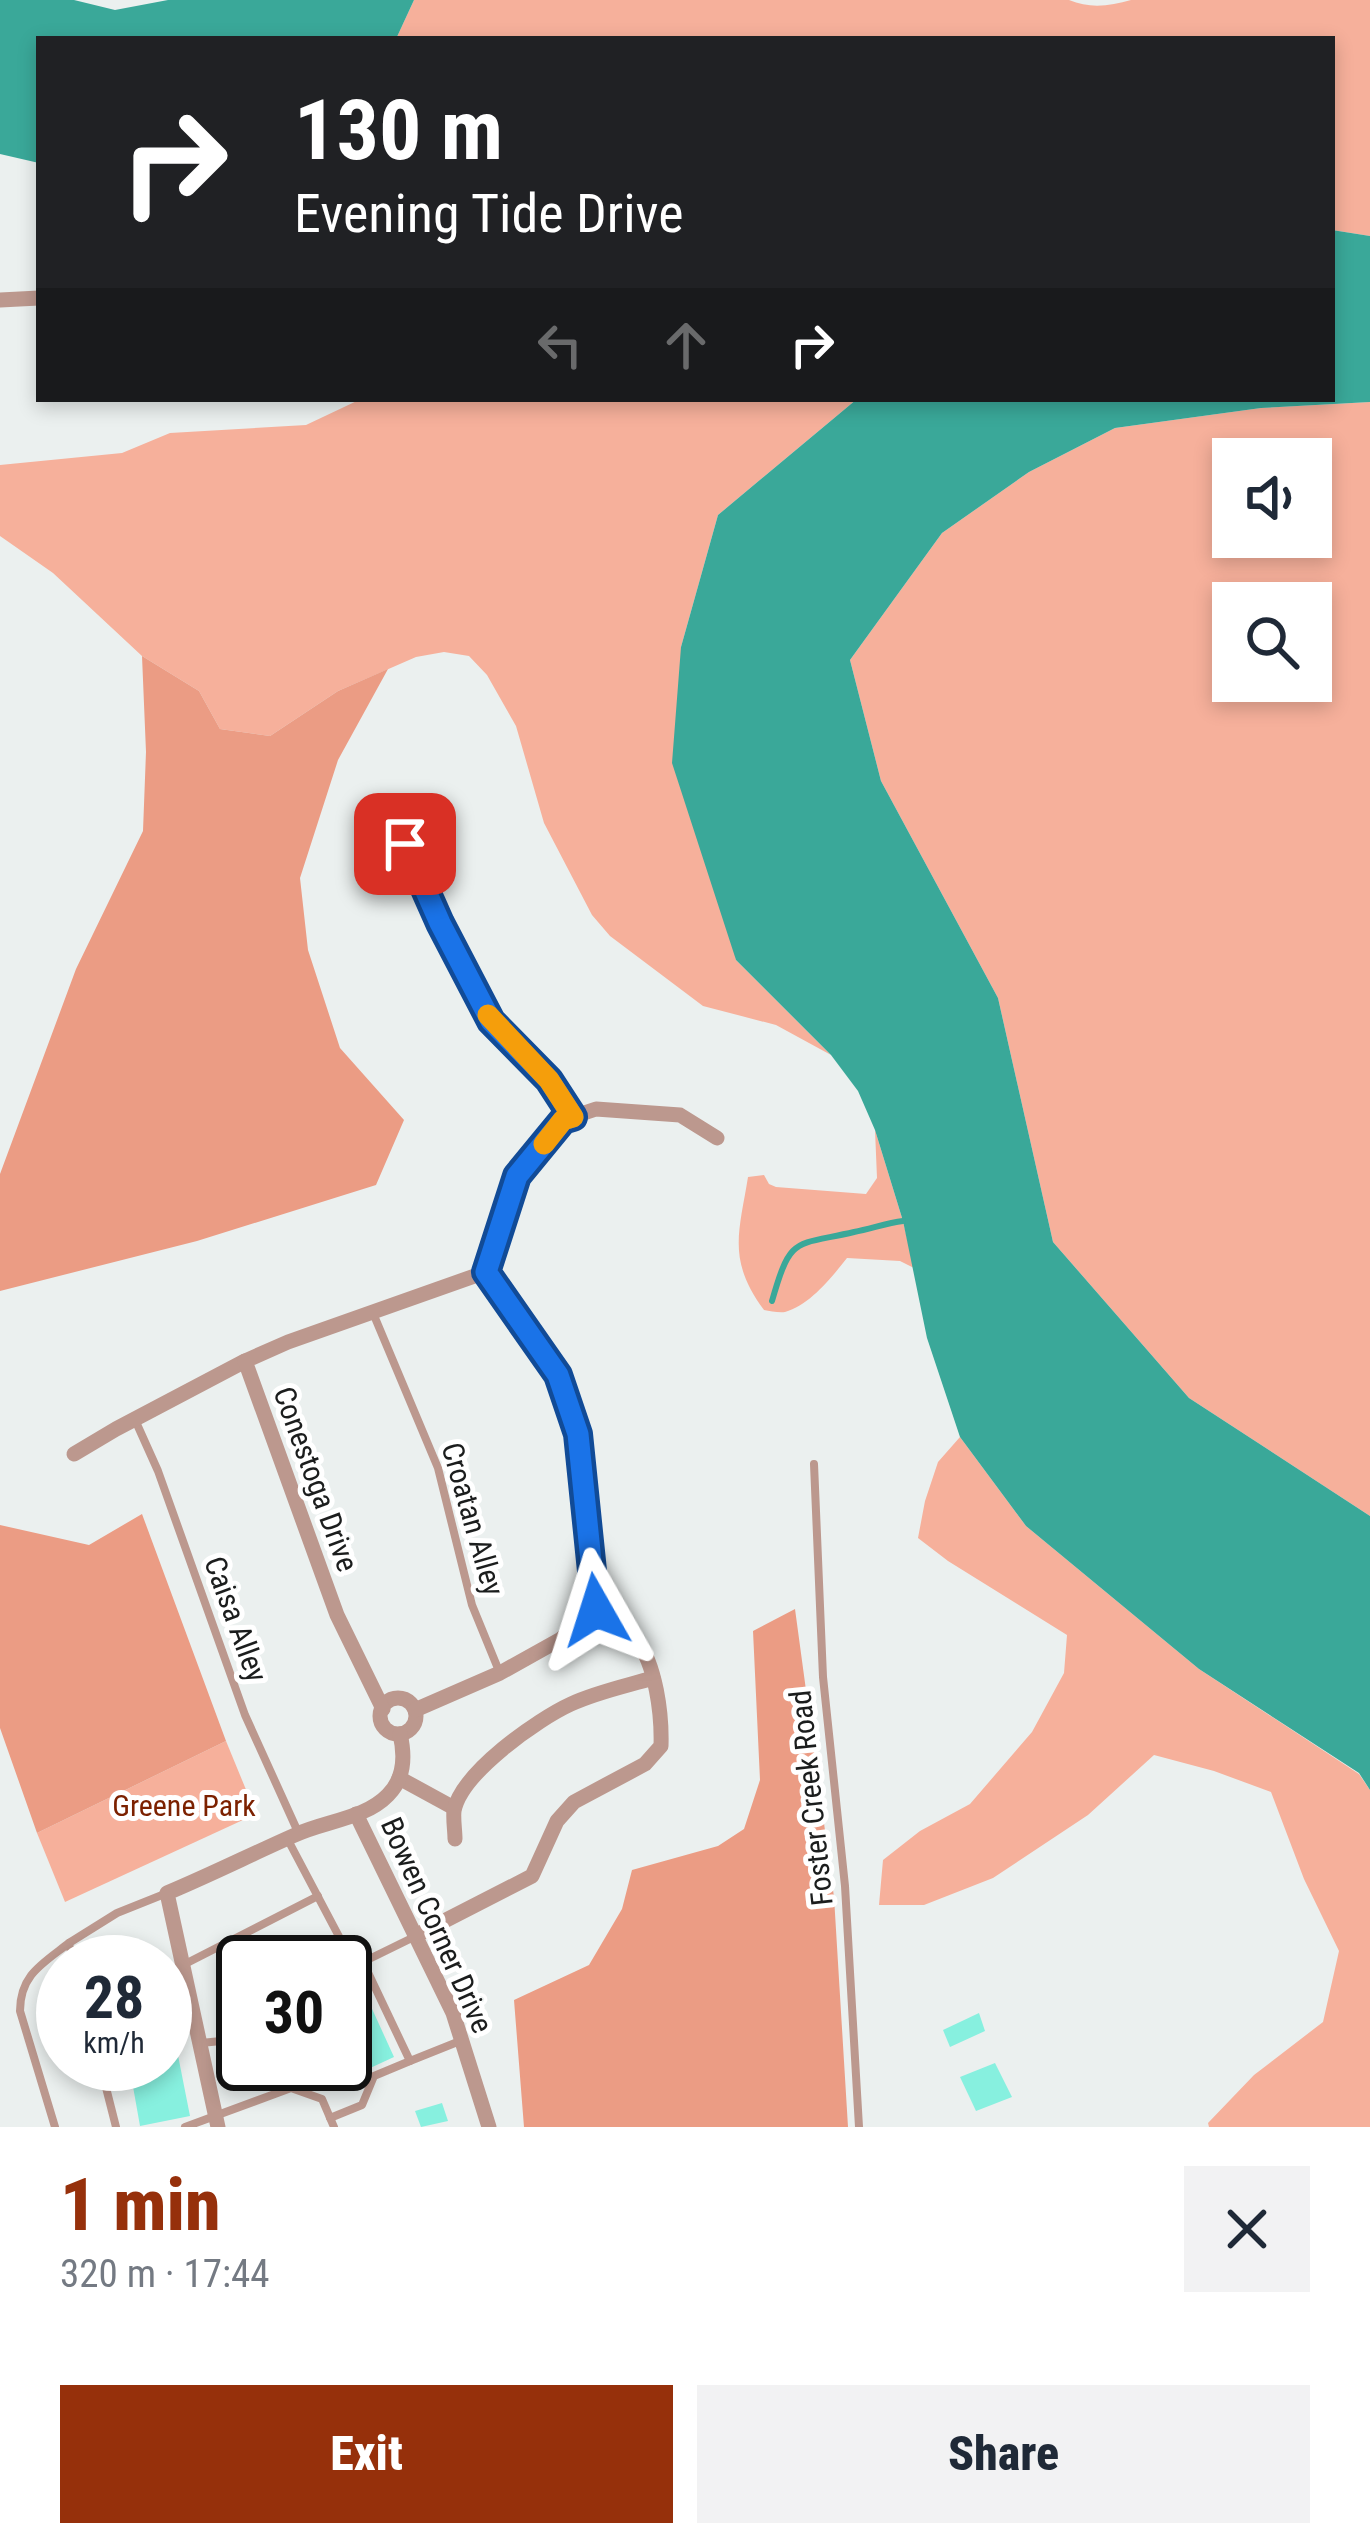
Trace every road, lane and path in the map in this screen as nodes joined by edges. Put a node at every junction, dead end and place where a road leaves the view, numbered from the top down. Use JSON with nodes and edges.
{"nodes":[{"id":1,"x":36,"y":298,"type":"edge"},
{"id":2,"x":0,"y":300,"type":"edge"},
{"id":3,"x":405,"y":844,"type":"dead end"},
{"id":4,"x":573,"y":1117,"type":"junction"},
{"id":5,"x":718,"y":1138,"type":"dead end"},
{"id":6,"x":486,"y":1272,"type":"junction"},
{"id":7,"x":372,"y":1312,"type":"junction"},
{"id":8,"x":245,"y":1361,"type":"junction"},
{"id":9,"x":134,"y":1419,"type":"junction"},
{"id":10,"x":74,"y":1454,"type":"dead end"},
{"id":11,"x":814,"y":1464,"type":"dead end"},
{"id":12,"x":596,"y":1610,"type":"junction"},
{"id":13,"x":500,"y":1673,"type":"junction"},
{"id":14,"x":653,"y":1678,"type":"junction"},
{"id":15,"x":383,"y":1709,"type":"junction"},
{"id":16,"x":415,"y":1710,"type":"junction"},
{"id":17,"x":400,"y":1734,"type":"junction"},
{"id":18,"x":399,"y":1778,"type":"junction"},
{"id":19,"x":454,"y":1808,"type":"junction"},
{"id":20,"x":356,"y":1814,"type":"junction"},
{"id":21,"x":293,"y":1836,"type":"junction"},
{"id":22,"x":455,"y":1840,"type":"dead end"},
{"id":23,"x":167,"y":1893,"type":"junction"},
{"id":24,"x":318,"y":1896,"type":"junction"},
{"id":25,"x":82,"y":1935,"type":"edge"},
{"id":26,"x":177,"y":1935,"type":"edge"},
{"id":27,"x":338,"y":1935,"type":"edge"},
{"id":28,"x":416,"y":1936,"type":"junction"},
{"id":29,"x":372,"y":1958,"type":"edge"},
{"id":30,"x":192,"y":1960,"type":"edge"},
{"id":31,"x":36,"y":1970,"type":"edge"},
{"id":32,"x":372,"y":1981,"type":"edge"},
{"id":33,"x":192,"y":2001,"type":"edge"},
{"id":34,"x":462,"y":2040,"type":"junction"},
{"id":35,"x":216,"y":2042,"type":"edge"},
{"id":36,"x":201,"y":2043,"type":"junction"},
{"id":37,"x":410,"y":2061,"type":"junction"},
{"id":38,"x":36,"y":2064,"type":"edge"},
{"id":39,"x":44,"y":2091,"type":"edge"},
{"id":40,"x":107,"y":2091,"type":"edge"},
{"id":41,"x":217,"y":2121,"type":"edge"},
{"id":42,"x":332,"y":2122,"type":"edge"},
{"id":43,"x":55,"y":2127,"type":"edge"},
{"id":44,"x":116,"y":2127,"type":"edge"},
{"id":45,"x":185,"y":2127,"type":"edge"},
{"id":46,"x":489,"y":2127,"type":"edge"},
{"id":47,"x":859,"y":2127,"type":"edge"}],
"edges":[{"from":1,"to":2,"type":"street"},
{"from":3,"to":4,"type":"street"},
{"from":4,"to":5,"type":"street"},
{"from":4,"to":6,"type":"street"},
{"from":6,"to":7,"type":"street","name":"Conestoga Drive"},
{"from":6,"to":12,"type":"street"},
{"from":7,"to":8,"type":"street","name":"Conestoga Drive"},
{"from":7,"to":13,"type":"lane","name":"Croatan Alley"},
{"from":8,"to":9,"type":"street","name":"Conestoga Drive"},
{"from":8,"to":15,"type":"street","name":"Conestoga Drive"},
{"from":9,"to":10,"type":"street","name":"Conestoga Drive"},
{"from":9,"to":21,"type":"lane","name":"Caisa Alley"},
{"from":11,"to":47,"type":"lane","name":"Foster Creek Road"},
{"from":12,"to":13,"type":"street"},
{"from":12,"to":14,"type":"street"},
{"from":13,"to":16,"type":"street"},
{"from":14,"to":19,"type":"street"},
{"from":14,"to":28,"type":"street"},
{"from":15,"to":16,"type":"street"},
{"from":15,"to":17,"type":"street"},
{"from":16,"to":17,"type":"street"},
{"from":17,"to":18,"type":"street"},
{"from":18,"to":19,"type":"street"},
{"from":18,"to":20,"type":"street"},
{"from":19,"to":22,"type":"street"},
{"from":20,"to":21,"type":"street"},
{"from":20,"to":28,"type":"street","name":"Bowen Corner Drive"},
{"from":21,"to":23,"type":"street"},
{"from":21,"to":24,"type":"lane","name":"Caisa Alley"},
{"from":23,"to":25,"type":"lane"},
{"from":23,"to":26,"type":"street"},
{"from":24,"to":27,"type":"lane","name":"Caisa Alley"},
{"from":24,"to":30,"type":"lane"},
{"from":28,"to":29,"type":"lane"},
{"from":28,"to":34,"type":"street","name":"Bowen Corner Drive"},
{"from":31,"to":38,"type":"lane"},
{"from":32,"to":37,"type":"lane","name":"Caisa Alley"},
{"from":33,"to":36,"type":"street"},
{"from":34,"to":37,"type":"lane"},
{"from":34,"to":46,"type":"street","name":"Bowen Corner Drive"},
{"from":35,"to":36,"type":"lane"},
{"from":36,"to":41,"type":"street"},
{"from":37,"to":42,"type":"lane"},
{"from":39,"to":43,"type":"lane"},
{"from":40,"to":44,"type":"lane"},
{"from":41,"to":42,"type":"lane"},
{"from":41,"to":45,"type":"lane"}]}
